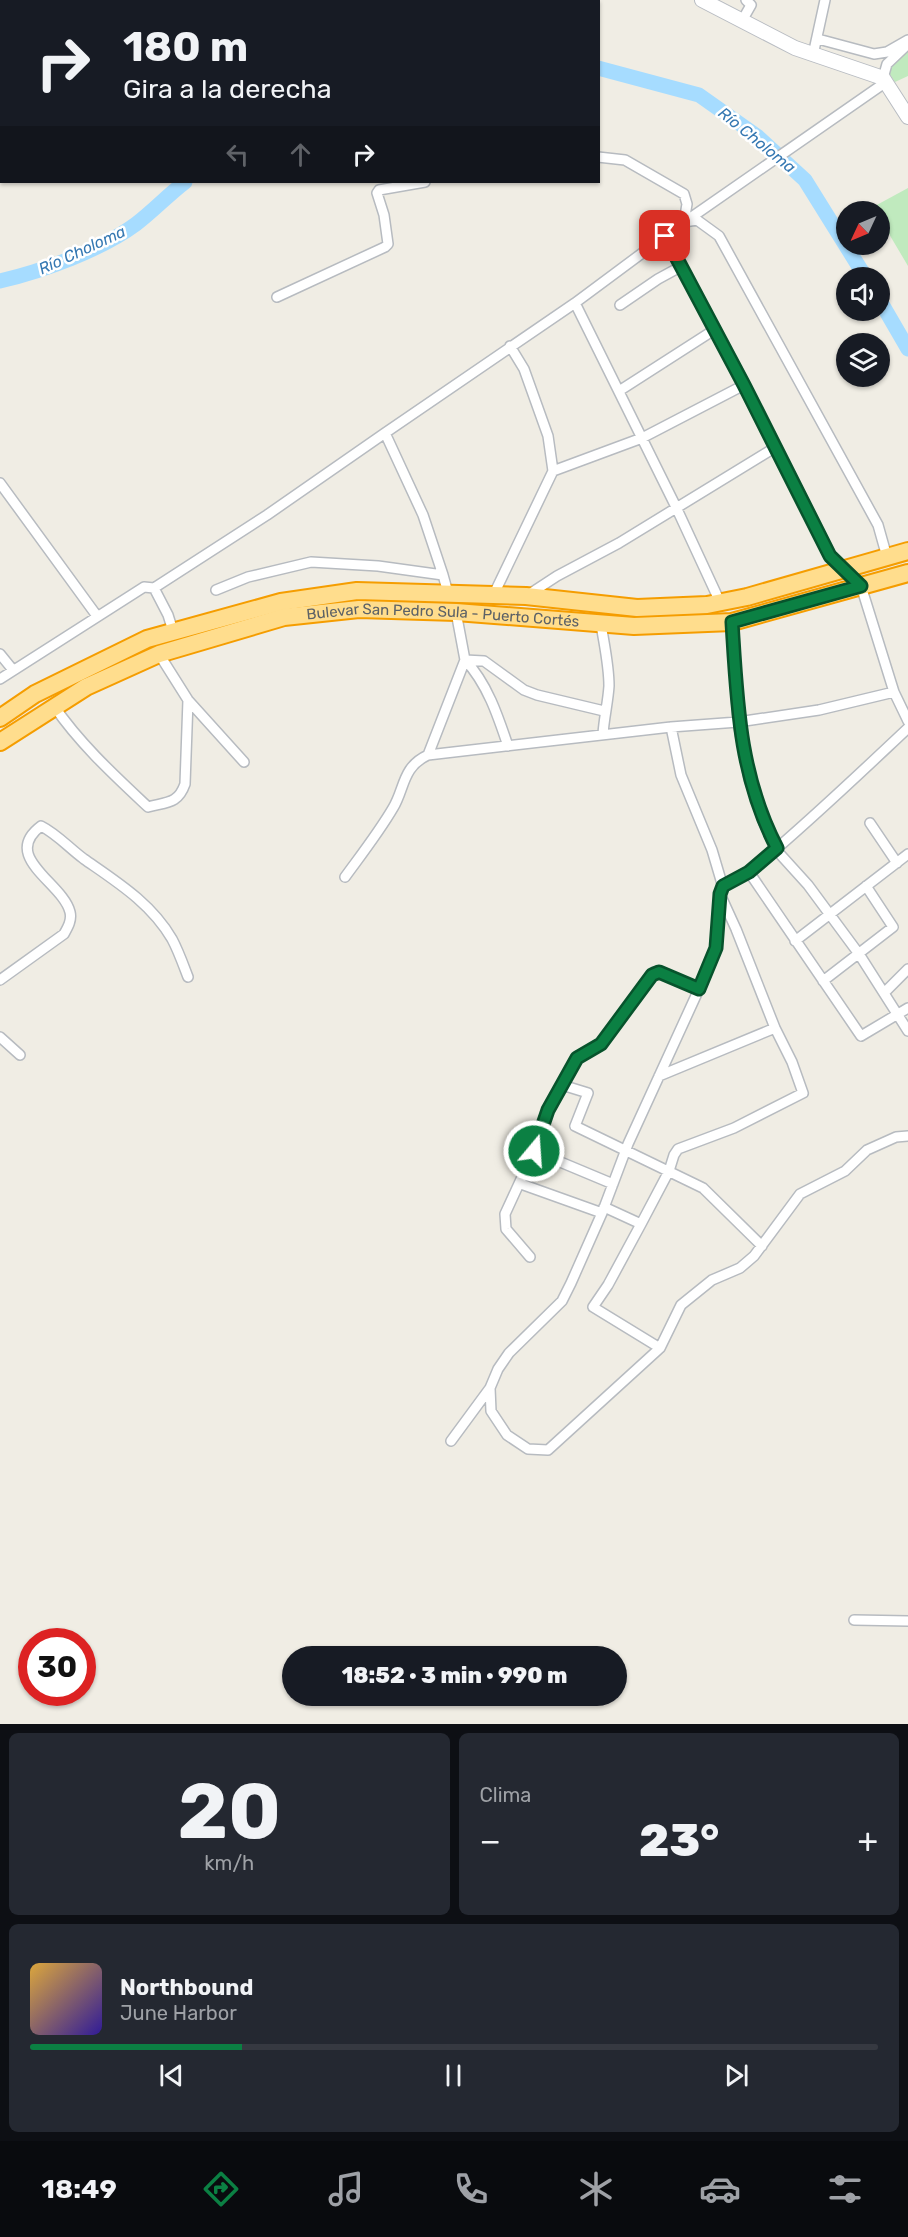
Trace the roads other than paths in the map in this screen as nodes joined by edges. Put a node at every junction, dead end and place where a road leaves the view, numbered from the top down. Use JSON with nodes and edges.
{"nodes":[{"id":1,"x":702,"y":0,"type":"edge"},
{"id":2,"x":825,"y":0,"type":"edge"},
{"id":3,"x":750,"y":2,"type":"edge"},
{"id":4,"x":743,"y":20,"type":"junction"},
{"id":5,"x":818,"y":39,"type":"junction"},
{"id":6,"x":908,"y":42,"type":"edge"},
{"id":7,"x":813,"y":55,"type":"junction"},
{"id":8,"x":884,"y":80,"type":"junction"},
{"id":9,"x":908,"y":117,"type":"edge"},
{"id":10,"x":600,"y":157,"type":"edge"},
{"id":11,"x":419,"y":183,"type":"edge"},
{"id":12,"x":684,"y":222,"type":"junction"},
{"id":13,"x":665,"y":236,"type":"junction"},
{"id":14,"x":680,"y":267,"type":"junction"},
{"id":15,"x":277,"y":297,"type":"dead end"},
{"id":16,"x":575,"y":303,"type":"junction"},
{"id":17,"x":620,"y":305,"type":"dead end"},
{"id":18,"x":714,"y":330,"type":"junction"},
{"id":19,"x":510,"y":346,"type":"junction"},
{"id":20,"x":744,"y":385,"type":"junction"},
{"id":21,"x":619,"y":391,"type":"junction"},
{"id":22,"x":385,"y":433,"type":"junction"},
{"id":23,"x":642,"y":438,"type":"junction"},
{"id":24,"x":776,"y":447,"type":"junction"},
{"id":25,"x":553,"y":471,"type":"junction"},
{"id":26,"x":0,"y":483,"type":"edge"},
{"id":27,"x":676,"y":507,"type":"junction"},
{"id":28,"x":908,"y":551,"type":"edge"},
{"id":29,"x":887,"y":557,"type":"junction"},
{"id":30,"x":844,"y":570,"type":"junction"},
{"id":31,"x":908,"y":573,"type":"edge"},
{"id":32,"x":443,"y":574,"type":"junction"},
{"id":33,"x":861,"y":586,"type":"junction"},
{"id":34,"x":154,"y":588,"type":"junction"},
{"id":35,"x":216,"y":590,"type":"dead end"},
{"id":36,"x":448,"y":593,"type":"junction"},
{"id":37,"x":492,"y":596,"type":"junction"},
{"id":38,"x":526,"y":596,"type":"junction"},
{"id":39,"x":720,"y":602,"type":"junction"},
{"id":40,"x":456,"y":612,"type":"junction"},
{"id":41,"x":96,"y":616,"type":"junction"},
{"id":42,"x":732,"y":622,"type":"junction"},
{"id":43,"x":601,"y":624,"type":"junction"},
{"id":44,"x":172,"y":631,"type":"junction"},
{"id":45,"x":0,"y":654,"type":"edge"},
{"id":46,"x":159,"y":654,"type":"junction"},
{"id":47,"x":465,"y":660,"type":"junction"},
{"id":48,"x":13,"y":670,"type":"junction"},
{"id":49,"x":0,"y":680,"type":"edge"},
{"id":50,"x":894,"y":692,"type":"junction"},
{"id":51,"x":188,"y":700,"type":"junction"},
{"id":52,"x":54,"y":706,"type":"junction"},
{"id":53,"x":604,"y":711,"type":"junction"},
{"id":54,"x":0,"y":718,"type":"edge"},
{"id":55,"x":908,"y":721,"type":"edge"},
{"id":56,"x":738,"y":722,"type":"junction"},
{"id":57,"x":670,"y":727,"type":"junction"},
{"id":58,"x":908,"y":728,"type":"edge"},
{"id":59,"x":603,"y":734,"type":"junction"},
{"id":60,"x":0,"y":742,"type":"edge"},
{"id":61,"x":508,"y":746,"type":"junction"},
{"id":62,"x":428,"y":755,"type":"junction"},
{"id":63,"x":244,"y":762,"type":"dead end"},
{"id":64,"x":870,"y":823,"type":"dead end"},
{"id":65,"x":777,"y":848,"type":"junction"},
{"id":66,"x":908,"y":854,"type":"edge"},
{"id":67,"x":897,"y":863,"type":"junction"},
{"id":68,"x":749,"y":872,"type":"junction"},
{"id":69,"x":345,"y":877,"type":"dead end"},
{"id":70,"x":866,"y":886,"type":"junction"},
{"id":71,"x":721,"y":890,"type":"junction"},
{"id":72,"x":829,"y":913,"type":"junction"},
{"id":73,"x":795,"y":941,"type":"junction"},
{"id":74,"x":859,"y":954,"type":"junction"},
{"id":75,"x":908,"y":969,"type":"edge"},
{"id":76,"x":188,"y":977,"type":"dead end"},
{"id":77,"x":0,"y":980,"type":"edge"},
{"id":78,"x":823,"y":981,"type":"junction"},
{"id":79,"x":699,"y":989,"type":"junction"},
{"id":80,"x":884,"y":993,"type":"junction"},
{"id":81,"x":908,"y":1008,"type":"edge"},
{"id":82,"x":897,"y":1014,"type":"junction"},
{"id":83,"x":775,"y":1029,"type":"junction"},
{"id":84,"x":908,"y":1031,"type":"edge"},
{"id":85,"x":0,"y":1037,"type":"edge"},
{"id":86,"x":20,"y":1056,"type":"dead end"},
{"id":87,"x":659,"y":1076,"type":"junction"},
{"id":88,"x":562,"y":1085,"type":"junction"},
{"id":89,"x":908,"y":1136,"type":"edge"},
{"id":90,"x":625,"y":1150,"type":"junction"},
{"id":91,"x":534,"y":1151,"type":"junction"},
{"id":92,"x":669,"y":1171,"type":"junction"},
{"id":93,"x":520,"y":1184,"type":"junction"},
{"id":94,"x":613,"y":1184,"type":"junction"},
{"id":95,"x":603,"y":1210,"type":"junction"},
{"id":96,"x":642,"y":1224,"type":"junction"},
{"id":97,"x":762,"y":1246,"type":"junction"},
{"id":98,"x":530,"y":1257,"type":"dead end"},
{"id":99,"x":660,"y":1348,"type":"junction"},
{"id":100,"x":490,"y":1388,"type":"junction"},
{"id":101,"x":452,"y":1441,"type":"dead end"},
{"id":102,"x":854,"y":1620,"type":"dead end"},
{"id":103,"x":908,"y":1621,"type":"edge"}],
"edges":[{"from":1,"to":4,"type":"street"},
{"from":2,"to":5,"type":"street"},
{"from":3,"to":4,"type":"street"},
{"from":4,"to":7,"type":"street"},
{"from":5,"to":6,"type":"street"},
{"from":5,"to":7,"type":"street"},
{"from":6,"to":8,"type":"street"},
{"from":7,"to":8,"type":"street"},
{"from":8,"to":9,"type":"street"},
{"from":8,"to":12,"type":"street"},
{"from":10,"to":12,"type":"street"},
{"from":11,"to":15,"type":"street"},
{"from":12,"to":13,"type":"street"},
{"from":12,"to":29,"type":"street"},
{"from":13,"to":14,"type":"street"},
{"from":13,"to":16,"type":"street"},
{"from":14,"to":17,"type":"street"},
{"from":14,"to":18,"type":"street"},
{"from":16,"to":19,"type":"street"},
{"from":16,"to":21,"type":"street"},
{"from":18,"to":20,"type":"street"},
{"from":18,"to":21,"type":"street"},
{"from":19,"to":22,"type":"street"},
{"from":19,"to":25,"type":"street"},
{"from":20,"to":23,"type":"street"},
{"from":20,"to":24,"type":"street"},
{"from":21,"to":23,"type":"street"},
{"from":22,"to":32,"type":"street"},
{"from":22,"to":34,"type":"street"},
{"from":23,"to":25,"type":"street"},
{"from":23,"to":27,"type":"street"},
{"from":24,"to":27,"type":"street"},
{"from":24,"to":30,"type":"street"},
{"from":25,"to":37,"type":"street"},
{"from":26,"to":41,"type":"street"},
{"from":27,"to":38,"type":"street"},
{"from":27,"to":39,"type":"street"},
{"from":28,"to":29,"type":"highway","name":"Bulevar San Pedro Sula - Puerto Cortés"},
{"from":29,"to":30,"type":"highway","name":"Bulevar San Pedro Sula - Puerto Cortés"},
{"from":30,"to":33,"type":"street"},
{"from":30,"to":39,"type":"highway","name":"Bulevar San Pedro Sula - Puerto Cortés"},
{"from":31,"to":33,"type":"highway","name":"Bulevar San Pedro Sula - Puerto Cortés"},
{"from":32,"to":35,"type":"street"},
{"from":32,"to":36,"type":"street"},
{"from":33,"to":42,"type":"highway","name":"Bulevar San Pedro Sula - Puerto Cortés"},
{"from":33,"to":50,"type":"street"},
{"from":34,"to":41,"type":"street"},
{"from":34,"to":44,"type":"street"},
{"from":36,"to":37,"type":"highway","name":"Bulevar San Pedro Sula - Puerto Cortés"},
{"from":36,"to":44,"type":"highway","name":"Bulevar San Pedro Sula - Puerto Cortés"},
{"from":37,"to":38,"type":"highway","name":"Bulevar San Pedro Sula - Puerto Cortés"},
{"from":38,"to":39,"type":"highway","name":"Bulevar San Pedro Sula - Puerto Cortés"},
{"from":40,"to":43,"type":"highway","name":"Bulevar San Pedro Sula - Puerto Cortés"},
{"from":40,"to":46,"type":"highway","name":"Bulevar San Pedro Sula - Puerto Cortés"},
{"from":40,"to":47,"type":"street"},
{"from":41,"to":48,"type":"street"},
{"from":42,"to":43,"type":"highway","name":"Bulevar San Pedro Sula - Puerto Cortés"},
{"from":42,"to":56,"type":"street"},
{"from":43,"to":53,"type":"street"},
{"from":44,"to":54,"type":"highway","name":"Bulevar San Pedro Sula - Puerto Cortés"},
{"from":45,"to":48,"type":"street"},
{"from":46,"to":51,"type":"street"},
{"from":46,"to":52,"type":"highway","name":"Bulevar San Pedro Sula - Puerto Cortés"},
{"from":47,"to":53,"type":"street"},
{"from":47,"to":61,"type":"street"},
{"from":47,"to":62,"type":"street"},
{"from":48,"to":49,"type":"street"},
{"from":50,"to":55,"type":"street"},
{"from":50,"to":56,"type":"street"},
{"from":51,"to":52,"type":"street"},
{"from":51,"to":63,"type":"street"},
{"from":52,"to":60,"type":"highway","name":"Bulevar San Pedro Sula - Puerto Cortés"},
{"from":53,"to":59,"type":"street"},
{"from":56,"to":57,"type":"street"},
{"from":56,"to":65,"type":"street"},
{"from":57,"to":59,"type":"street"},
{"from":57,"to":71,"type":"street"},
{"from":58,"to":65,"type":"street"},
{"from":59,"to":61,"type":"street"},
{"from":61,"to":62,"type":"street"},
{"from":62,"to":69,"type":"street"},
{"from":64,"to":67,"type":"street"},
{"from":65,"to":68,"type":"street"},
{"from":65,"to":72,"type":"street"},
{"from":66,"to":67,"type":"street"},
{"from":67,"to":70,"type":"street"},
{"from":68,"to":71,"type":"street"},
{"from":68,"to":73,"type":"street"},
{"from":70,"to":72,"type":"street"},
{"from":70,"to":74,"type":"street"},
{"from":71,"to":79,"type":"street"},
{"from":71,"to":83,"type":"street"},
{"from":72,"to":73,"type":"street"},
{"from":72,"to":74,"type":"street"},
{"from":73,"to":78,"type":"street"},
{"from":74,"to":78,"type":"street"},
{"from":74,"to":80,"type":"street"},
{"from":75,"to":80,"type":"street"},
{"from":76,"to":77,"type":"street"},
{"from":78,"to":82,"type":"street"},
{"from":79,"to":87,"type":"street"},
{"from":79,"to":88,"type":"street"},
{"from":80,"to":82,"type":"street"},
{"from":81,"to":82,"type":"street"},
{"from":82,"to":84,"type":"street"},
{"from":83,"to":87,"type":"street"},
{"from":83,"to":92,"type":"street"},
{"from":85,"to":86,"type":"street"},
{"from":87,"to":90,"type":"street"},
{"from":88,"to":90,"type":"street"},
{"from":88,"to":91,"type":"street"},
{"from":89,"to":97,"type":"street"},
{"from":90,"to":92,"type":"street"},
{"from":90,"to":94,"type":"street"},
{"from":91,"to":93,"type":"street"},
{"from":91,"to":94,"type":"street"},
{"from":92,"to":96,"type":"street"},
{"from":92,"to":97,"type":"street"},
{"from":93,"to":95,"type":"street"},
{"from":93,"to":98,"type":"street"},
{"from":94,"to":95,"type":"street"},
{"from":95,"to":96,"type":"street"},
{"from":95,"to":100,"type":"street"},
{"from":96,"to":99,"type":"street"},
{"from":97,"to":99,"type":"street"},
{"from":99,"to":100,"type":"street"},
{"from":100,"to":101,"type":"street"},
{"from":102,"to":103,"type":"street"}]}
